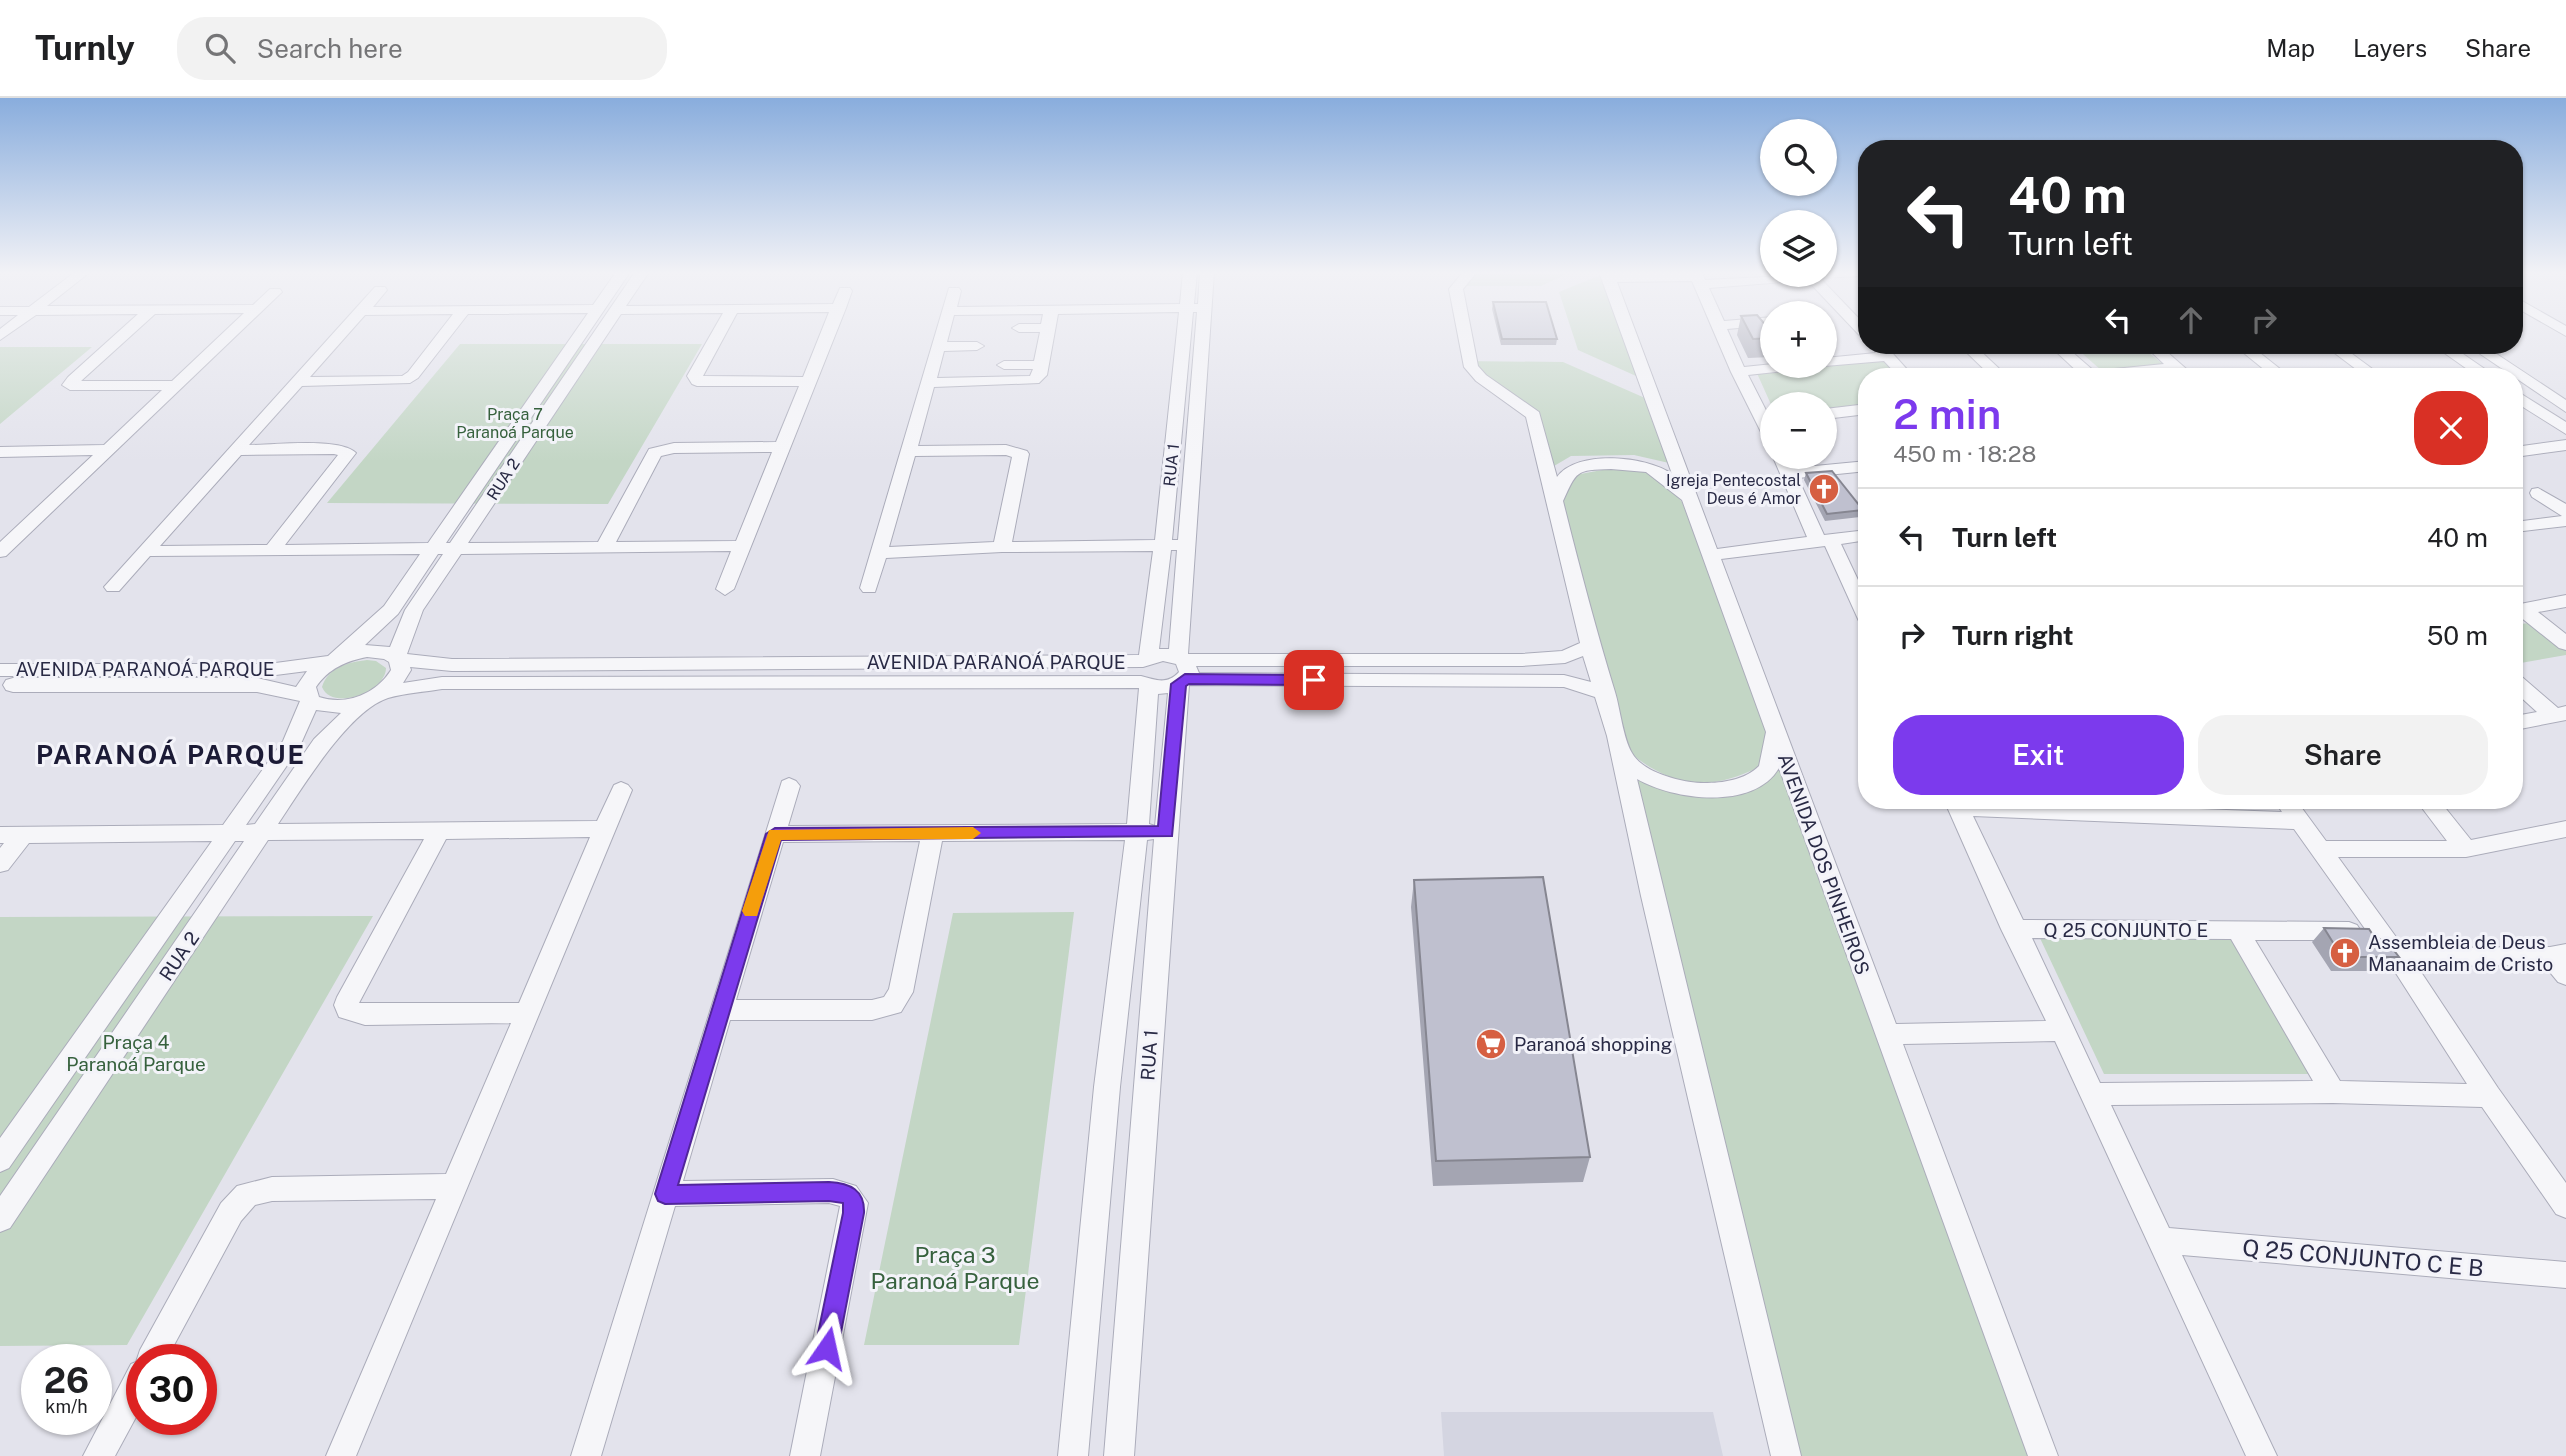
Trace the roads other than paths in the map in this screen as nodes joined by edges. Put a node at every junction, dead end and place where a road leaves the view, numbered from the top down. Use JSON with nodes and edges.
{"nodes":[{"id":1,"x":122,"y":335,"type":"edge"},
{"id":2,"x":229,"y":335,"type":"edge"},
{"id":3,"x":340,"y":335,"type":"edge"},
{"id":4,"x":444,"y":335,"type":"edge"},
{"id":5,"x":579,"y":335,"type":"edge"},
{"id":6,"x":601,"y":335,"type":"edge"},
{"id":7,"x":717,"y":335,"type":"edge"},
{"id":8,"x":828,"y":335,"type":"edge"},
{"id":9,"x":941,"y":335,"type":"edge"},
{"id":10,"x":1047,"y":335,"type":"edge"},
{"id":11,"x":1191,"y":335,"type":"edge"},
{"id":12,"x":1194,"y":335,"type":"edge"},
{"id":13,"x":1465,"y":335,"type":"edge"},
{"id":14,"x":1629,"y":335,"type":"edge"},
{"id":15,"x":1722,"y":335,"type":"edge"},
{"id":16,"x":977,"y":346,"type":"dead end"},
{"id":17,"x":938,"y":347,"type":"junction"},
{"id":18,"x":1863,"y":354,"type":"edge"},
{"id":19,"x":1886,"y":354,"type":"edge"},
{"id":20,"x":1976,"y":354,"type":"edge"},
{"id":21,"x":2067,"y":354,"type":"edge"},
{"id":22,"x":2161,"y":354,"type":"edge"},
{"id":23,"x":2253,"y":354,"type":"edge"},
{"id":24,"x":2343,"y":354,"type":"edge"},
{"id":25,"x":2454,"y":354,"type":"edge"},
{"id":26,"x":2487,"y":354,"type":"edge"},
{"id":27,"x":1837,"y":359,"type":"edge"},
{"id":28,"x":1004,"y":365,"type":"dead end"},
{"id":29,"x":1041,"y":365,"type":"junction"},
{"id":30,"x":1899,"y":368,"type":"edge"},
{"id":31,"x":1991,"y":368,"type":"edge"},
{"id":32,"x":2082,"y":368,"type":"edge"},
{"id":33,"x":2177,"y":368,"type":"edge"},
{"id":34,"x":2271,"y":368,"type":"edge"},
{"id":35,"x":2363,"y":368,"type":"edge"},
{"id":36,"x":2475,"y":368,"type":"edge"},
{"id":37,"x":2508,"y":368,"type":"edge"},
{"id":38,"x":1760,"y":370,"type":"edge"},
{"id":39,"x":1739,"y":372,"type":"junction"},
{"id":40,"x":2523,"y":378,"type":"edge"},
{"id":41,"x":298,"y":382,"type":"junction"},
{"id":42,"x":809,"y":382,"type":"junction"},
{"id":43,"x":928,"y":383,"type":"junction"},
{"id":44,"x":175,"y":386,"type":"junction"},
{"id":45,"x":2523,"y":400,"type":"edge"},
{"id":46,"x":1760,"y":407,"type":"edge"},
{"id":47,"x":2566,"y":407,"type":"edge"},
{"id":48,"x":1858,"y":411,"type":"edge"},
{"id":49,"x":1837,"y":413,"type":"edge"},
{"id":50,"x":2566,"y":429,"type":"edge"},
{"id":51,"x":2566,"y":444,"type":"edge"},
{"id":52,"x":783,"y":447,"type":"junction"},
{"id":53,"x":105,"y":450,"type":"junction"},
{"id":54,"x":236,"y":450,"type":"junction"},
{"id":55,"x":908,"y":451,"type":"junction"},
{"id":56,"x":2523,"y":451,"type":"edge"},
{"id":57,"x":0,"y":452,"type":"edge"},
{"id":58,"x":1858,"y":467,"type":"edge"},
{"id":59,"x":1787,"y":469,"type":"edge"},
{"id":60,"x":1789,"y":474,"type":"junction"},
{"id":61,"x":2538,"y":493,"type":"dead end"},
{"id":62,"x":1556,"y":499,"type":"junction"},
{"id":63,"x":1691,"y":502,"type":"junction"},
{"id":64,"x":2566,"y":512,"type":"edge"},
{"id":65,"x":2566,"y":521,"type":"edge"},
{"id":66,"x":2523,"y":526,"type":"edge"},
{"id":67,"x":1858,"y":536,"type":"edge"},
{"id":68,"x":1824,"y":541,"type":"junction"},
{"id":69,"x":1163,"y":545,"type":"junction"},
{"id":70,"x":1187,"y":545,"type":"junction"},
{"id":71,"x":743,"y":546,"type":"junction"},
{"id":72,"x":604,"y":547,"type":"junction"},
{"id":73,"x":1002,"y":547,"type":"junction"},
{"id":74,"x":458,"y":548,"type":"junction"},
{"id":75,"x":433,"y":549,"type":"junction"},
{"id":76,"x":1,"y":550,"type":"edge"},
{"id":77,"x":272,"y":550,"type":"junction"},
{"id":78,"x":146,"y":551,"type":"junction"},
{"id":79,"x":879,"y":553,"type":"junction"},
{"id":80,"x":1710,"y":555,"type":"junction"},
{"id":81,"x":113,"y":587,"type":"dead end"},
{"id":82,"x":869,"y":588,"type":"dead end"},
{"id":83,"x":725,"y":589,"type":"dead end"},
{"id":84,"x":1858,"y":599,"type":"edge"},
{"id":85,"x":2566,"y":601,"type":"edge"},
{"id":86,"x":2523,"y":609,"type":"edge"},
{"id":87,"x":2523,"y":613,"type":"edge"},
{"id":88,"x":2566,"y":644,"type":"edge"},
{"id":89,"x":1590,"y":646,"type":"junction"},
{"id":90,"x":397,"y":658,"type":"junction"},
{"id":91,"x":336,"y":659,"type":"junction"},
{"id":92,"x":1145,"y":659,"type":"junction"},
{"id":93,"x":0,"y":670,"type":"edge"},
{"id":94,"x":1182,"y":670,"type":"junction"},
{"id":95,"x":1145,"y":684,"type":"junction"},
{"id":96,"x":0,"y":685,"type":"edge"},
{"id":97,"x":2523,"y":688,"type":"edge"},
{"id":98,"x":1606,"y":693,"type":"junction"},
{"id":99,"x":373,"y":697,"type":"junction"},
{"id":100,"x":308,"y":698,"type":"junction"},
{"id":101,"x":2560,"y":714,"type":"edge"},
{"id":102,"x":2523,"y":721,"type":"edge"},
{"id":103,"x":1775,"y":731,"type":"junction"},
{"id":104,"x":1618,"y":736,"type":"junction"},
{"id":105,"x":789,"y":786,"type":"dead end"},
{"id":106,"x":621,"y":789,"type":"dead end"},
{"id":107,"x":1959,"y":809,"type":"edge"},
{"id":108,"x":2058,"y":809,"type":"edge"},
{"id":109,"x":2291,"y":809,"type":"edge"},
{"id":110,"x":2434,"y":809,"type":"edge"},
{"id":111,"x":2299,"y":821,"type":"junction"},
{"id":112,"x":605,"y":829,"type":"junction"},
{"id":113,"x":2566,"y":829,"type":"edge"},
{"id":114,"x":439,"y":831,"type":"junction"},
{"id":115,"x":1137,"y":832,"type":"junction"},
{"id":116,"x":1166,"y":832,"type":"junction"},
{"id":117,"x":933,"y":833,"type":"junction"},
{"id":118,"x":228,"y":834,"type":"junction"},
{"id":119,"x":262,"y":834,"type":"junction"},
{"id":120,"x":775,"y":834,"type":"junction"},
{"id":121,"x":0,"y":835,"type":"edge"},
{"id":122,"x":23,"y":835,"type":"junction"},
{"id":123,"x":2321,"y":849,"type":"junction"},
{"id":124,"x":2466,"y":849,"type":"junction"},
{"id":125,"x":0,"y":864,"type":"edge"},
{"id":126,"x":2013,"y":929,"type":"junction"},
{"id":127,"x":2379,"y":930,"type":"junction"},
{"id":128,"x":2238,"y":931,"type":"junction"},
{"id":129,"x":2558,"y":954,"type":"edge"},
{"id":130,"x":2398,"y":957,"type":"junction"},
{"id":131,"x":2566,"y":975,"type":"edge"},
{"id":132,"x":721,"y":1010,"type":"junction"},
{"id":133,"x":527,"y":1013,"type":"junction"},
{"id":134,"x":2063,"y":1031,"type":"junction"},
{"id":135,"x":1887,"y":1034,"type":"junction"},
{"id":136,"x":2333,"y":1092,"type":"junction"},
{"id":137,"x":2094,"y":1094,"type":"junction"},
{"id":138,"x":2489,"y":1096,"type":"junction"},
{"id":139,"x":0,"y":1160,"type":"edge"},
{"id":140,"x":455,"y":1186,"type":"junction"},
{"id":141,"x":665,"y":1194,"type":"junction"},
{"id":142,"x":2566,"y":1205,"type":"edge"},
{"id":143,"x":0,"y":1219,"type":"edge"},
{"id":144,"x":2159,"y":1240,"type":"junction"},
{"id":145,"x":2566,"y":1275,"type":"edge"},
{"id":146,"x":159,"y":1344,"type":"edge"},
{"id":147,"x":126,"y":1405,"type":"edge"},
{"id":148,"x":98,"y":1456,"type":"edge"},
{"id":149,"x":341,"y":1456,"type":"edge"},
{"id":150,"x":586,"y":1456,"type":"edge"},
{"id":151,"x":805,"y":1456,"type":"edge"},
{"id":152,"x":1073,"y":1456,"type":"edge"},
{"id":153,"x":1119,"y":1456,"type":"edge"},
{"id":154,"x":1786,"y":1456,"type":"edge"},
{"id":155,"x":2043,"y":1456,"type":"edge"},
{"id":156,"x":2262,"y":1456,"type":"edge"}],
"edges":[{"from":1,"to":44,"type":"street"},
{"from":2,"to":44,"type":"street"},
{"from":3,"to":41,"type":"street"},
{"from":4,"to":41,"type":"street"},
{"from":5,"to":75,"type":"street","name":"RUA 2"},
{"from":6,"to":74,"type":"street","name":"RUA 2"},
{"from":7,"to":42,"type":"street"},
{"from":8,"to":42,"type":"street"},
{"from":9,"to":17,"type":"street"},
{"from":10,"to":29,"type":"street"},
{"from":11,"to":69,"type":"street","name":"RUA 1"},
{"from":12,"to":70,"type":"street","name":"RUA 1"},
{"from":13,"to":62,"type":"street"},
{"from":14,"to":63,"type":"street","name":"AVENIDA DOS PINHEIROS"},
{"from":15,"to":39,"type":"street"},
{"from":16,"to":17,"type":"street"},
{"from":17,"to":43,"type":"street"},
{"from":18,"to":27,"type":"street"},
{"from":19,"to":30,"type":"street"},
{"from":20,"to":31,"type":"street"},
{"from":21,"to":32,"type":"street"},
{"from":22,"to":33,"type":"street"},
{"from":23,"to":34,"type":"street"},
{"from":24,"to":35,"type":"street"},
{"from":25,"to":36,"type":"street"},
{"from":26,"to":37,"type":"street"},
{"from":28,"to":29,"type":"street"},
{"from":29,"to":43,"type":"street"},
{"from":38,"to":39,"type":"street"},
{"from":39,"to":46,"type":"street"},
{"from":40,"to":47,"type":"street"},
{"from":41,"to":54,"type":"street"},
{"from":42,"to":52,"type":"street"},
{"from":43,"to":55,"type":"street"},
{"from":44,"to":53,"type":"street"},
{"from":45,"to":50,"type":"street"},
{"from":48,"to":49,"type":"street"},
{"from":51,"to":56,"type":"street"},
{"from":52,"to":71,"type":"street"},
{"from":52,"to":72,"type":"street"},
{"from":53,"to":57,"type":"street"},
{"from":53,"to":76,"type":"street"},
{"from":54,"to":77,"type":"street"},
{"from":54,"to":78,"type":"street"},
{"from":55,"to":73,"type":"street"},
{"from":55,"to":79,"type":"street"},
{"from":58,"to":60,"type":"street"},
{"from":59,"to":60,"type":"street"},
{"from":60,"to":68,"type":"street"},
{"from":61,"to":64,"type":"street"},
{"from":62,"to":63,"type":"street"},
{"from":62,"to":89,"type":"street"},
{"from":63,"to":80,"type":"street","name":"AVENIDA DOS PINHEIROS"},
{"from":65,"to":66,"type":"street"},
{"from":67,"to":68,"type":"street"},
{"from":68,"to":80,"type":"street"},
{"from":68,"to":84,"type":"street"},
{"from":69,"to":70,"type":"street"},
{"from":69,"to":73,"type":"street"},
{"from":69,"to":92,"type":"street","name":"RUA 1"},
{"from":70,"to":94,"type":"street","name":"RUA 1"},
{"from":71,"to":72,"type":"street"},
{"from":71,"to":83,"type":"street"},
{"from":72,"to":74,"type":"street"},
{"from":73,"to":79,"type":"street"},
{"from":74,"to":75,"type":"street"},
{"from":74,"to":90,"type":"street","name":"RUA 2"},
{"from":75,"to":77,"type":"street"},
{"from":75,"to":91,"type":"street","name":"RUA 2"},
{"from":77,"to":78,"type":"street"},
{"from":78,"to":81,"type":"street"},
{"from":79,"to":82,"type":"street"},
{"from":80,"to":103,"type":"street","name":"AVENIDA DOS PINHEIROS"},
{"from":85,"to":86,"type":"street"},
{"from":87,"to":88,"type":"street"},
{"from":89,"to":94,"type":"street","name":"AVENIDA PARANOÁ PARQUE"},
{"from":89,"to":98,"type":"street"},
{"from":90,"to":91,"type":"street","name":"AVENIDA PARANOÁ PARQUE"},
{"from":90,"to":92,"type":"street","name":"AVENIDA PARANOÁ PARQUE"},
{"from":90,"to":99,"type":"street"},
{"from":91,"to":93,"type":"street","name":"AVENIDA PARANOÁ PARQUE"},
{"from":91,"to":100,"type":"street"},
{"from":92,"to":94,"type":"street","name":"AVENIDA PARANOÁ PARQUE"},
{"from":92,"to":95,"type":"street","name":"RUA 1"},
{"from":94,"to":95,"type":"street","name":"AVENIDA PARANOÁ PARQUE"},
{"from":94,"to":98,"type":"street","name":"AVENIDA PARANOÁ PARQUE"},
{"from":94,"to":116,"type":"street","name":"RUA 1"},
{"from":95,"to":99,"type":"street","name":"AVENIDA PARANOÁ PARQUE"},
{"from":95,"to":115,"type":"street","name":"RUA 1"},
{"from":96,"to":100,"type":"street","name":"AVENIDA PARANOÁ PARQUE"},
{"from":97,"to":101,"type":"street"},
{"from":98,"to":104,"type":"street"},
{"from":99,"to":100,"type":"street","name":"AVENIDA PARANOÁ PARQUE"},
{"from":99,"to":119,"type":"street","name":"RUA 2"},
{"from":100,"to":118,"type":"street","name":"RUA 2"},
{"from":101,"to":102,"type":"street"},
{"from":103,"to":104,"type":"street"},
{"from":103,"to":135,"type":"street","name":"AVENIDA DOS PINHEIROS"},
{"from":104,"to":154,"type":"street"},
{"from":105,"to":120,"type":"street"},
{"from":106,"to":112,"type":"street"},
{"from":107,"to":126,"type":"street"},
{"from":108,"to":111,"type":"street"},
{"from":109,"to":111,"type":"street"},
{"from":110,"to":124,"type":"street"},
{"from":111,"to":123,"type":"street"},
{"from":112,"to":114,"type":"street"},
{"from":112,"to":133,"type":"street"},
{"from":113,"to":124,"type":"street"},
{"from":114,"to":119,"type":"street"},
{"from":114,"to":133,"type":"street"},
{"from":115,"to":116,"type":"street"},
{"from":115,"to":117,"type":"street"},
{"from":115,"to":152,"type":"street","name":"RUA 1"},
{"from":116,"to":153,"type":"street","name":"RUA 1"},
{"from":117,"to":120,"type":"street"},
{"from":117,"to":132,"type":"street"},
{"from":118,"to":119,"type":"street"},
{"from":118,"to":122,"type":"street"},
{"from":118,"to":139,"type":"street","name":"RUA 2"},
{"from":119,"to":143,"type":"street","name":"RUA 2"},
{"from":120,"to":132,"type":"street"},
{"from":121,"to":122,"type":"street"},
{"from":122,"to":125,"type":"street"},
{"from":123,"to":124,"type":"street"},
{"from":123,"to":127,"type":"street"},
{"from":126,"to":128,"type":"street","name":"Q 25 CONJUNTO E"},
{"from":126,"to":134,"type":"street"},
{"from":127,"to":128,"type":"street","name":"Q 25 CONJUNTO E"},
{"from":127,"to":130,"type":"street"},
{"from":128,"to":136,"type":"street"},
{"from":129,"to":130,"type":"street"},
{"from":129,"to":131,"type":"street"},
{"from":130,"to":138,"type":"street"},
{"from":132,"to":141,"type":"street"},
{"from":133,"to":140,"type":"street"},
{"from":134,"to":135,"type":"street"},
{"from":134,"to":137,"type":"street"},
{"from":135,"to":155,"type":"street","name":"AVENIDA DOS PINHEIROS"},
{"from":136,"to":137,"type":"street"},
{"from":136,"to":138,"type":"street"},
{"from":137,"to":144,"type":"street"},
{"from":138,"to":142,"type":"street"},
{"from":140,"to":146,"type":"street"},
{"from":140,"to":149,"type":"street"},
{"from":141,"to":150,"type":"street"},
{"from":141,"to":151,"type":"street"},
{"from":144,"to":145,"type":"street","name":"Q 25 CONJUNTO C E B"},
{"from":144,"to":156,"type":"street"},
{"from":147,"to":148,"type":"street"}]}
